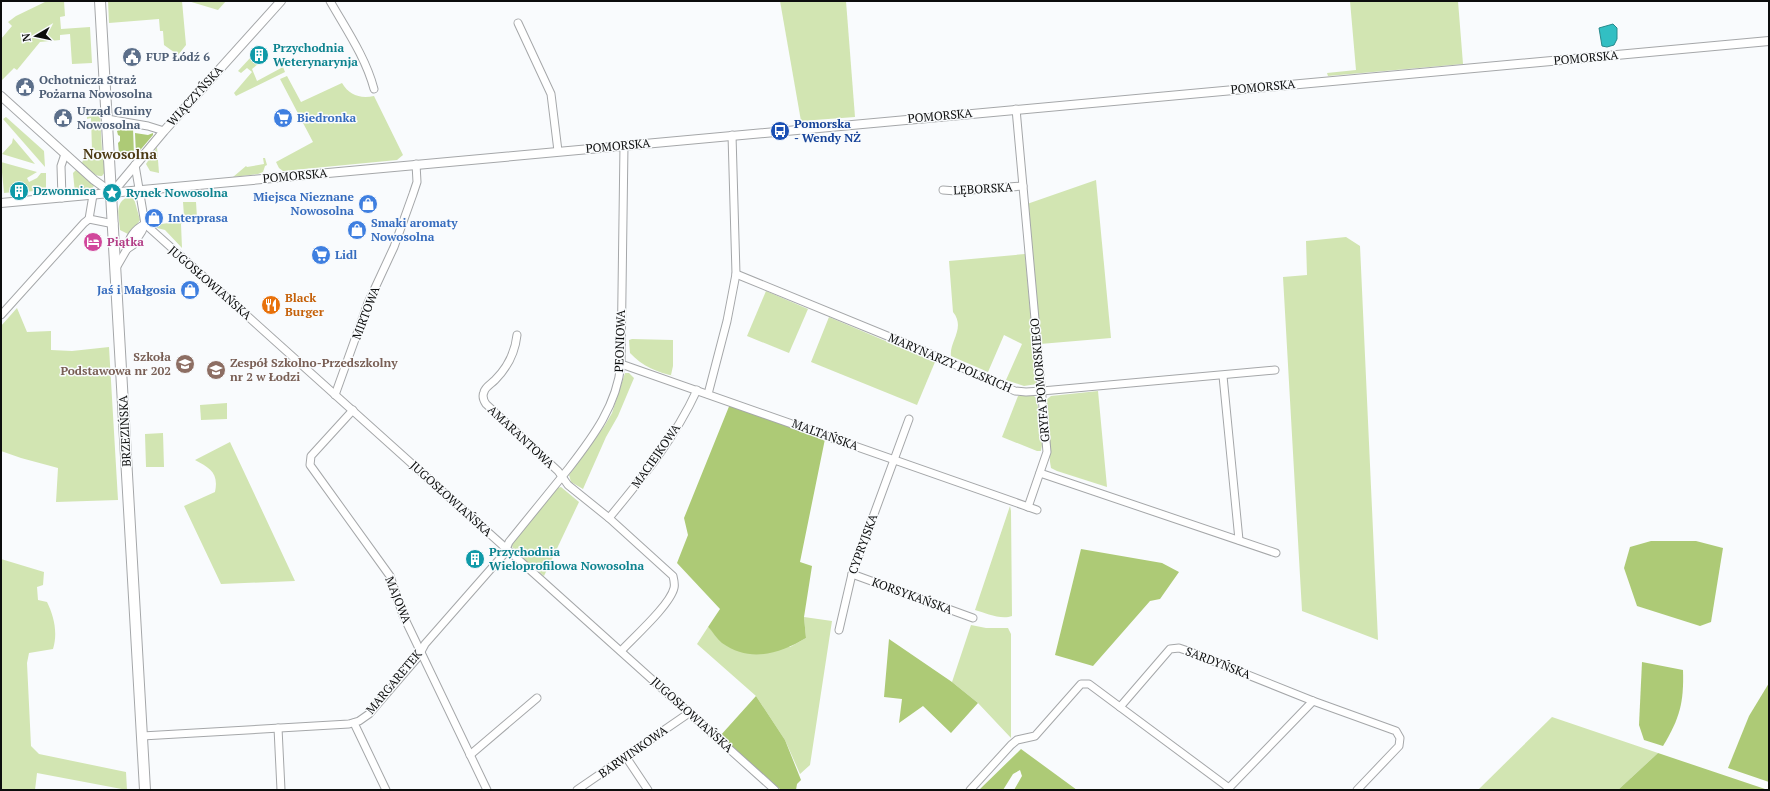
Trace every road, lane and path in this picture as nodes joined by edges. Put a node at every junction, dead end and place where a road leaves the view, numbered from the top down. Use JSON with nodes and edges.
{"nodes":[{"id":1,"x":100,"y":1,"type":"edge"},
{"id":2,"x":281,"y":1,"type":"edge"},
{"id":3,"x":330,"y":1,"type":"edge"},
{"id":4,"x":518,"y":23,"type":"dead end"},
{"id":5,"x":1769,"y":41,"type":"edge"},
{"id":6,"x":374,"y":89,"type":"dead end"},
{"id":7,"x":1,"y":96,"type":"edge"},
{"id":8,"x":1016,"y":109,"type":"junction"},
{"id":9,"x":107,"y":119,"type":"junction"},
{"id":10,"x":164,"y":131,"type":"junction"},
{"id":11,"x":732,"y":135,"type":"junction"},
{"id":12,"x":624,"y":145,"type":"junction"},
{"id":13,"x":558,"y":151,"type":"junction"},
{"id":14,"x":65,"y":154,"type":"junction"},
{"id":15,"x":416,"y":164,"type":"junction"},
{"id":16,"x":135,"y":165,"type":"junction"},
{"id":17,"x":1023,"y":186,"type":"junction"},
{"id":18,"x":139,"y":190,"type":"junction"},
{"id":19,"x":942,"y":190,"type":"dead end"},
{"id":20,"x":112,"y":193,"type":"junction"},
{"id":21,"x":93,"y":195,"type":"junction"},
{"id":22,"x":62,"y":198,"type":"junction"},
{"id":23,"x":1,"y":203,"type":"edge"},
{"id":24,"x":89,"y":219,"type":"junction"},
{"id":25,"x":114,"y":224,"type":"junction"},
{"id":26,"x":145,"y":224,"type":"junction"},
{"id":27,"x":116,"y":268,"type":"junction"},
{"id":28,"x":736,"y":274,"type":"junction"},
{"id":29,"x":1,"y":315,"type":"edge"},
{"id":30,"x":517,"y":335,"type":"dead end"},
{"id":31,"x":621,"y":364,"type":"junction"},
{"id":32,"x":1275,"y":370,"type":"dead end"},
{"id":33,"x":1223,"y":376,"type":"junction"},
{"id":34,"x":697,"y":390,"type":"junction"},
{"id":35,"x":1042,"y":391,"type":"junction"},
{"id":36,"x":708,"y":394,"type":"junction"},
{"id":37,"x":335,"y":395,"type":"junction"},
{"id":38,"x":353,"y":410,"type":"junction"},
{"id":39,"x":908,"y":419,"type":"dead end"},
{"id":40,"x":894,"y":460,"type":"junction"},
{"id":41,"x":1040,"y":473,"type":"junction"},
{"id":42,"x":562,"y":477,"type":"junction"},
{"id":43,"x":1028,"y":507,"type":"junction"},
{"id":44,"x":1037,"y":510,"type":"dead end"},
{"id":45,"x":609,"y":518,"type":"junction"},
{"id":46,"x":1239,"y":540,"type":"junction"},
{"id":47,"x":507,"y":548,"type":"junction"},
{"id":48,"x":1276,"y":553,"type":"dead end"},
{"id":49,"x":852,"y":574,"type":"junction"},
{"id":50,"x":973,"y":618,"type":"dead end"},
{"id":51,"x":839,"y":630,"type":"dead end"},
{"id":52,"x":621,"y":651,"type":"junction"},
{"id":53,"x":421,"y":652,"type":"junction"},
{"id":54,"x":537,"y":698,"type":"dead end"},
{"id":55,"x":1313,"y":701,"type":"junction"},
{"id":56,"x":1120,"y":706,"type":"junction"},
{"id":57,"x":689,"y":713,"type":"junction"},
{"id":58,"x":354,"y":723,"type":"junction"},
{"id":59,"x":278,"y":728,"type":"junction"},
{"id":60,"x":142,"y":736,"type":"junction"},
{"id":61,"x":470,"y":755,"type":"junction"},
{"id":62,"x":626,"y":757,"type":"junction"},
{"id":63,"x":1228,"y":789,"type":"edge"},
{"id":64,"x":145,"y":790,"type":"edge"},
{"id":65,"x":281,"y":790,"type":"edge"},
{"id":66,"x":386,"y":790,"type":"edge"},
{"id":67,"x":487,"y":790,"type":"edge"},
{"id":68,"x":577,"y":790,"type":"edge"},
{"id":69,"x":648,"y":790,"type":"edge"},
{"id":70,"x":775,"y":790,"type":"edge"},
{"id":71,"x":970,"y":790,"type":"edge"},
{"id":72,"x":1357,"y":790,"type":"edge"}],
"edges":[{"from":1,"to":9,"type":"main road","name":"BRZEZIŃSKA"},
{"from":2,"to":10,"type":"street","name":"WIĄCZYŃSKA"},
{"from":3,"to":6,"type":"street"},
{"from":4,"to":13,"type":"street"},
{"from":5,"to":8,"type":"street","name":"POMORSKA"},
{"from":7,"to":14,"type":"street"},
{"from":8,"to":11,"type":"street","name":"POMORSKA"},
{"from":8,"to":17,"type":"street","name":"GRYFA POMORSKIEGO"},
{"from":9,"to":10,"type":"street"},
{"from":9,"to":20,"type":"main road","name":"BRZEZIŃSKA"},
{"from":10,"to":16,"type":"street","name":"WIĄCZYŃSKA"},
{"from":11,"to":12,"type":"street","name":"POMORSKA"},
{"from":11,"to":28,"type":"street"},
{"from":12,"to":13,"type":"street","name":"POMORSKA"},
{"from":12,"to":31,"type":"street","name":"PEONIOWA"},
{"from":13,"to":15,"type":"street","name":"POMORSKA"},
{"from":14,"to":20,"type":"street"},
{"from":14,"to":22,"type":"street"},
{"from":15,"to":18,"type":"street","name":"POMORSKA"},
{"from":15,"to":37,"type":"street","name":"MIRTOWA"},
{"from":16,"to":18,"type":"street"},
{"from":16,"to":20,"type":"street","name":"WIĄCZYŃSKA"},
{"from":17,"to":19,"type":"street","name":"LĘBORSKA"},
{"from":17,"to":35,"type":"street","name":"GRYFA POMORSKIEGO"},
{"from":18,"to":20,"type":"street","name":"POMORSKA"},
{"from":18,"to":26,"type":"street"},
{"from":20,"to":21,"type":"street","name":"POMORSKA"},
{"from":20,"to":25,"type":"main road","name":"BRZEZIŃSKA"},
{"from":21,"to":22,"type":"street","name":"POMORSKA"},
{"from":21,"to":24,"type":"street"},
{"from":22,"to":23,"type":"street","name":"POMORSKA"},
{"from":24,"to":25,"type":"street"},
{"from":24,"to":29,"type":"street"},
{"from":25,"to":27,"type":"main road","name":"BRZEZIŃSKA"},
{"from":26,"to":27,"type":"street"},
{"from":26,"to":37,"type":"street","name":"JUGOSŁOWIAŃSKA"},
{"from":27,"to":60,"type":"main road","name":"BRZEZIŃSKA"},
{"from":28,"to":35,"type":"street","name":"MARYNARZY POLSKICH"},
{"from":28,"to":36,"type":"street"},
{"from":30,"to":42,"type":"street","name":"AMARANTOWA"},
{"from":31,"to":34,"type":"street","name":"MALTAŃSKA"},
{"from":31,"to":42,"type":"street","name":"PEONIOWA"},
{"from":32,"to":33,"type":"street","name":"MARYNARZY POLSKICH"},
{"from":33,"to":35,"type":"street","name":"MARYNARZY POLSKICH"},
{"from":33,"to":46,"type":"street"},
{"from":34,"to":36,"type":"street","name":"MALTAŃSKA"},
{"from":34,"to":45,"type":"street","name":"MACIEJKOWA"},
{"from":35,"to":41,"type":"street","name":"GRYFA POMORSKIEGO"},
{"from":36,"to":40,"type":"street","name":"MALTAŃSKA"},
{"from":37,"to":38,"type":"street","name":"JUGOSŁOWIAŃSKA"},
{"from":38,"to":47,"type":"street","name":"JUGOSŁOWIAŃSKA"},
{"from":38,"to":53,"type":"street","name":"MAJOWA"},
{"from":39,"to":40,"type":"street","name":"CYPRYJSKA"},
{"from":40,"to":43,"type":"street","name":"MALTAŃSKA"},
{"from":40,"to":49,"type":"street","name":"CYPRYJSKA"},
{"from":41,"to":43,"type":"street"},
{"from":41,"to":46,"type":"street"},
{"from":42,"to":45,"type":"street"},
{"from":42,"to":47,"type":"street","name":"PEONIOWA"},
{"from":43,"to":44,"type":"street","name":"MALTAŃSKA"},
{"from":45,"to":52,"type":"street"},
{"from":46,"to":48,"type":"street"},
{"from":47,"to":52,"type":"street","name":"JUGOSŁOWIAŃSKA"},
{"from":47,"to":53,"type":"street","name":"MARGARETEK"},
{"from":49,"to":50,"type":"street","name":"KORSYKAŃSKA"},
{"from":49,"to":51,"type":"street","name":"CYPRYJSKA"},
{"from":52,"to":57,"type":"street","name":"JUGOSŁOWIAŃSKA"},
{"from":53,"to":58,"type":"street","name":"MARGARETEK"},
{"from":53,"to":61,"type":"street","name":"MAJOWA"},
{"from":54,"to":61,"type":"street"},
{"from":55,"to":56,"type":"street","name":"SARDYŃSKA"},
{"from":55,"to":63,"type":"street"},
{"from":55,"to":72,"type":"street","name":"SARDYŃSKA"},
{"from":56,"to":63,"type":"street"},
{"from":56,"to":71,"type":"street"},
{"from":57,"to":62,"type":"street","name":"BARWINKOWA"},
{"from":57,"to":70,"type":"street","name":"JUGOSŁOWIAŃSKA"},
{"from":58,"to":59,"type":"street","name":"MARGARETEK"},
{"from":58,"to":66,"type":"street"},
{"from":59,"to":60,"type":"street","name":"MARGARETEK"},
{"from":59,"to":65,"type":"street"},
{"from":60,"to":64,"type":"main road","name":"BRZEZIŃSKA"},
{"from":61,"to":67,"type":"street","name":"MAJOWA"},
{"from":62,"to":68,"type":"street","name":"BARWINKOWA"},
{"from":62,"to":69,"type":"street"}]}
